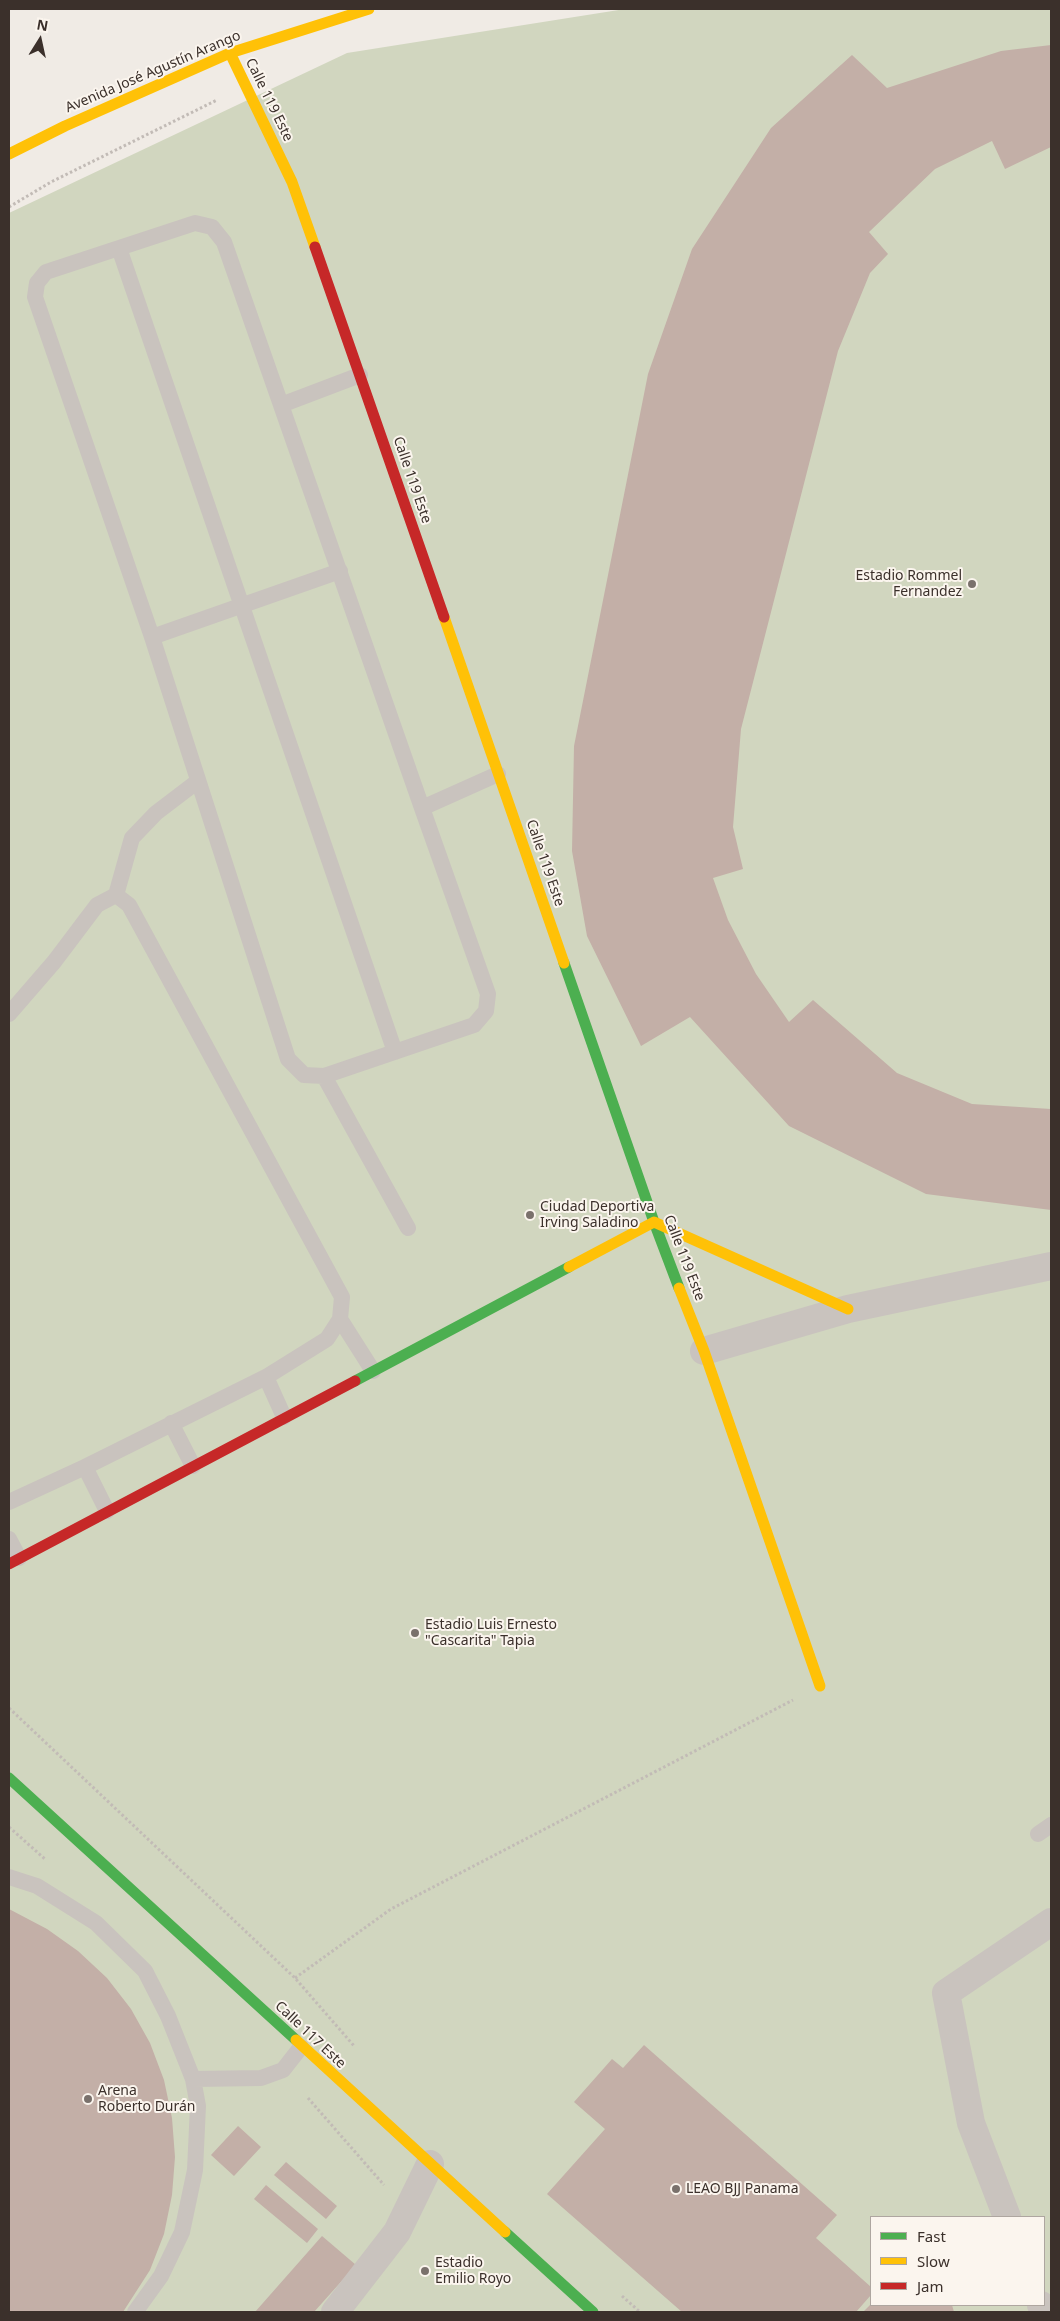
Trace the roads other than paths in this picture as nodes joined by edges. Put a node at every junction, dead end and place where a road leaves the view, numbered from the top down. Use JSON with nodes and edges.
{"nodes":[{"id":1,"x":369,"y":9,"type":"edge"},
{"id":2,"x":230,"y":53,"type":"junction"},
{"id":3,"x":9,"y":154,"type":"edge"},
{"id":4,"x":119,"y":248,"type":"junction"},
{"id":5,"x":360,"y":375,"type":"junction"},
{"id":6,"x":281,"y":405,"type":"junction"},
{"id":7,"x":340,"y":571,"type":"junction"},
{"id":8,"x":242,"y":605,"type":"junction"},
{"id":9,"x":152,"y":637,"type":"junction"},
{"id":10,"x":498,"y":774,"type":"junction"},
{"id":11,"x":198,"y":781,"type":"junction"},
{"id":12,"x":422,"y":808,"type":"junction"},
{"id":13,"x":116,"y":895,"type":"junction"},
{"id":14,"x":9,"y":1014,"type":"edge"},
{"id":15,"x":395,"y":1052,"type":"junction"},
{"id":16,"x":324,"y":1076,"type":"junction"},
{"id":17,"x":654,"y":1222,"type":"junction"},
{"id":18,"x":408,"y":1228,"type":"dead end"},
{"id":19,"x":1051,"y":1266,"type":"edge"},
{"id":20,"x":848,"y":1309,"type":"junction"},
{"id":21,"x":340,"y":1319,"type":"junction"},
{"id":22,"x":704,"y":1351,"type":"junction"},
{"id":23,"x":373,"y":1371,"type":"junction"},
{"id":24,"x":266,"y":1377,"type":"junction"},
{"id":25,"x":284,"y":1417,"type":"junction"},
{"id":26,"x":171,"y":1423,"type":"junction"},
{"id":27,"x":194,"y":1466,"type":"junction"},
{"id":28,"x":85,"y":1467,"type":"junction"},
{"id":29,"x":9,"y":1502,"type":"edge"},
{"id":30,"x":106,"y":1512,"type":"junction"},
{"id":31,"x":9,"y":1539,"type":"edge"},
{"id":32,"x":14,"y":1561,"type":"edge"},
{"id":33,"x":820,"y":1686,"type":"road end"},
{"id":34,"x":9,"y":1778,"type":"edge"},
{"id":35,"x":9,"y":1877,"type":"edge"},
{"id":36,"x":1051,"y":1922,"type":"edge"},
{"id":37,"x":301,"y":2047,"type":"junction"},
{"id":38,"x":193,"y":2079,"type":"junction"},
{"id":39,"x":430,"y":2164,"type":"junction"},
{"id":40,"x":1007,"y":2216,"type":"edge"},
{"id":41,"x":135,"y":2312,"type":"edge"},
{"id":42,"x":335,"y":2312,"type":"edge"},
{"id":43,"x":593,"y":2312,"type":"edge"}],
"edges":[{"from":1,"to":2,"type":"street","name":"Avenida José Agustín Arango"},
{"from":2,"to":3,"type":"street","name":"Avenida José Agustín Arango"},
{"from":2,"to":5,"type":"street","name":"Calle 119 Este"},
{"from":4,"to":6,"type":"lane"},
{"from":4,"to":8,"type":"lane"},
{"from":4,"to":9,"type":"lane"},
{"from":5,"to":6,"type":"lane"},
{"from":5,"to":10,"type":"street","name":"Calle 119 Este"},
{"from":6,"to":7,"type":"lane"},
{"from":7,"to":8,"type":"lane"},
{"from":7,"to":12,"type":"lane"},
{"from":8,"to":9,"type":"lane"},
{"from":8,"to":15,"type":"lane"},
{"from":9,"to":11,"type":"lane"},
{"from":10,"to":12,"type":"lane"},
{"from":10,"to":17,"type":"street","name":"Calle 119 Este"},
{"from":11,"to":13,"type":"lane"},
{"from":11,"to":16,"type":"lane"},
{"from":12,"to":15,"type":"lane"},
{"from":13,"to":14,"type":"lane"},
{"from":13,"to":21,"type":"lane"},
{"from":15,"to":16,"type":"lane"},
{"from":16,"to":18,"type":"lane"},
{"from":17,"to":20,"type":"street"},
{"from":17,"to":22,"type":"street","name":"Calle 119 Este"},
{"from":17,"to":23,"type":"street"},
{"from":19,"to":20,"type":"street"},
{"from":20,"to":22,"type":"street"},
{"from":21,"to":23,"type":"lane"},
{"from":21,"to":24,"type":"lane"},
{"from":22,"to":33,"type":"street","name":"Calle 119 Este"},
{"from":23,"to":25,"type":"street"},
{"from":24,"to":25,"type":"lane"},
{"from":24,"to":26,"type":"lane"},
{"from":25,"to":27,"type":"street"},
{"from":26,"to":27,"type":"lane"},
{"from":26,"to":28,"type":"lane"},
{"from":27,"to":30,"type":"street"},
{"from":28,"to":29,"type":"lane"},
{"from":28,"to":30,"type":"lane"},
{"from":30,"to":32,"type":"street"},
{"from":31,"to":32,"type":"lane"},
{"from":34,"to":37,"type":"street","name":"Calle 117 Este"},
{"from":35,"to":38,"type":"lane"},
{"from":36,"to":40,"type":"street"},
{"from":37,"to":38,"type":"lane"},
{"from":37,"to":39,"type":"street","name":"Calle 117 Este"},
{"from":38,"to":41,"type":"lane"},
{"from":39,"to":42,"type":"street"},
{"from":39,"to":43,"type":"street","name":"Calle 117 Este"}]}
